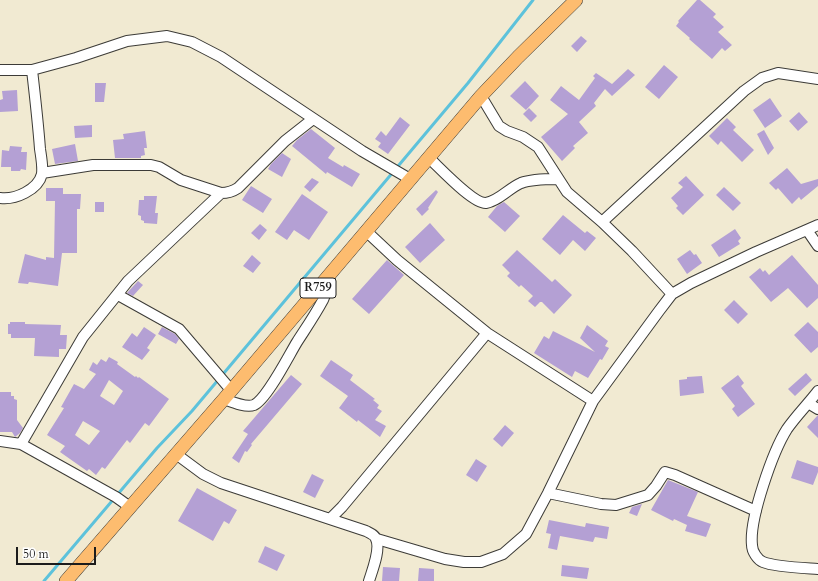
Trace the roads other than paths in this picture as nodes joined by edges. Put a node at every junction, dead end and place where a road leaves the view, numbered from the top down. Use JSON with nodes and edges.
{"nodes":[{"id":1,"x":576,"y":0,"type":"edge"},
{"id":2,"x":0,"y":70,"type":"edge"},
{"id":3,"x":32,"y":70,"type":"junction"},
{"id":4,"x":818,"y":79,"type":"edge"},
{"id":5,"x":481,"y":96,"type":"junction"},
{"id":6,"x":313,"y":119,"type":"junction"},
{"id":7,"x":428,"y":158,"type":"junction"},
{"id":8,"x":42,"y":173,"type":"junction"},
{"id":9,"x":410,"y":179,"type":"junction"},
{"id":10,"x":557,"y":179,"type":"junction"},
{"id":11,"x":221,"y":193,"type":"junction"},
{"id":12,"x":0,"y":198,"type":"edge"},
{"id":13,"x":602,"y":222,"type":"junction"},
{"id":14,"x":818,"y":225,"type":"edge"},
{"id":15,"x":807,"y":230,"type":"junction"},
{"id":16,"x":366,"y":231,"type":"junction"},
{"id":17,"x":818,"y":246,"type":"edge"},
{"id":18,"x":331,"y":272,"type":"junction"},
{"id":19,"x":118,"y":294,"type":"junction"},
{"id":20,"x":672,"y":294,"type":"junction"},
{"id":21,"x":487,"y":333,"type":"junction"},
{"id":22,"x":818,"y":391,"type":"edge"},
{"id":23,"x":228,"y":394,"type":"junction"},
{"id":24,"x":593,"y":401,"type":"junction"},
{"id":25,"x":808,"y":403,"type":"junction"},
{"id":26,"x":818,"y":409,"type":"edge"},
{"id":27,"x":0,"y":441,"type":"edge"},
{"id":28,"x":21,"y":444,"type":"junction"},
{"id":29,"x":176,"y":454,"type":"junction"},
{"id":30,"x":548,"y":493,"type":"junction"},
{"id":31,"x":130,"y":506,"type":"junction"},
{"id":32,"x":342,"y":507,"type":"junction"},
{"id":33,"x":756,"y":511,"type":"junction"},
{"id":34,"x":330,"y":519,"type":"junction"},
{"id":35,"x":345,"y":524,"type":"junction"},
{"id":36,"x":377,"y":539,"type":"junction"},
{"id":37,"x":818,"y":569,"type":"edge"},
{"id":38,"x":66,"y":581,"type":"edge"},
{"id":39,"x":369,"y":581,"type":"edge"}],
"edges":[{"from":1,"to":5,"type":"main road","number":"R759"},
{"from":2,"to":3,"type":"street"},
{"from":3,"to":6,"type":"street"},
{"from":3,"to":8,"type":"street"},
{"from":4,"to":13,"type":"street"},
{"from":5,"to":7,"type":"main road","number":"R759"},
{"from":5,"to":10,"type":"street"},
{"from":6,"to":9,"type":"street"},
{"from":6,"to":11,"type":"street"},
{"from":7,"to":9,"type":"main road","number":"R759"},
{"from":7,"to":10,"type":"street"},
{"from":8,"to":11,"type":"street"},
{"from":8,"to":12,"type":"street"},
{"from":9,"to":16,"type":"main road","number":"R759"},
{"from":10,"to":13,"type":"street"},
{"from":11,"to":19,"type":"street"},
{"from":13,"to":20,"type":"street"},
{"from":14,"to":15,"type":"street"},
{"from":15,"to":17,"type":"street"},
{"from":15,"to":20,"type":"street"},
{"from":16,"to":18,"type":"main road","number":"R759"},
{"from":16,"to":21,"type":"street"},
{"from":18,"to":23,"type":"main road","number":"R759"},
{"from":18,"to":23,"type":"street"},
{"from":19,"to":23,"type":"street"},
{"from":19,"to":28,"type":"street"},
{"from":20,"to":24,"type":"street"},
{"from":21,"to":24,"type":"street"},
{"from":21,"to":32,"type":"street"},
{"from":22,"to":25,"type":"street"},
{"from":23,"to":29,"type":"main road","number":"R759"},
{"from":24,"to":30,"type":"street"},
{"from":25,"to":26,"type":"street"},
{"from":25,"to":33,"type":"street"},
{"from":27,"to":28,"type":"street"},
{"from":28,"to":31,"type":"street"},
{"from":29,"to":31,"type":"main road","number":"R759"},
{"from":29,"to":34,"type":"street"},
{"from":30,"to":33,"type":"street"},
{"from":30,"to":36,"type":"street"},
{"from":31,"to":38,"type":"main road","number":"R759"},
{"from":32,"to":34,"type":"street"},
{"from":32,"to":35,"type":"street"},
{"from":33,"to":37,"type":"street"},
{"from":34,"to":35,"type":"street"},
{"from":35,"to":36,"type":"street"},
{"from":36,"to":39,"type":"street"}]}
